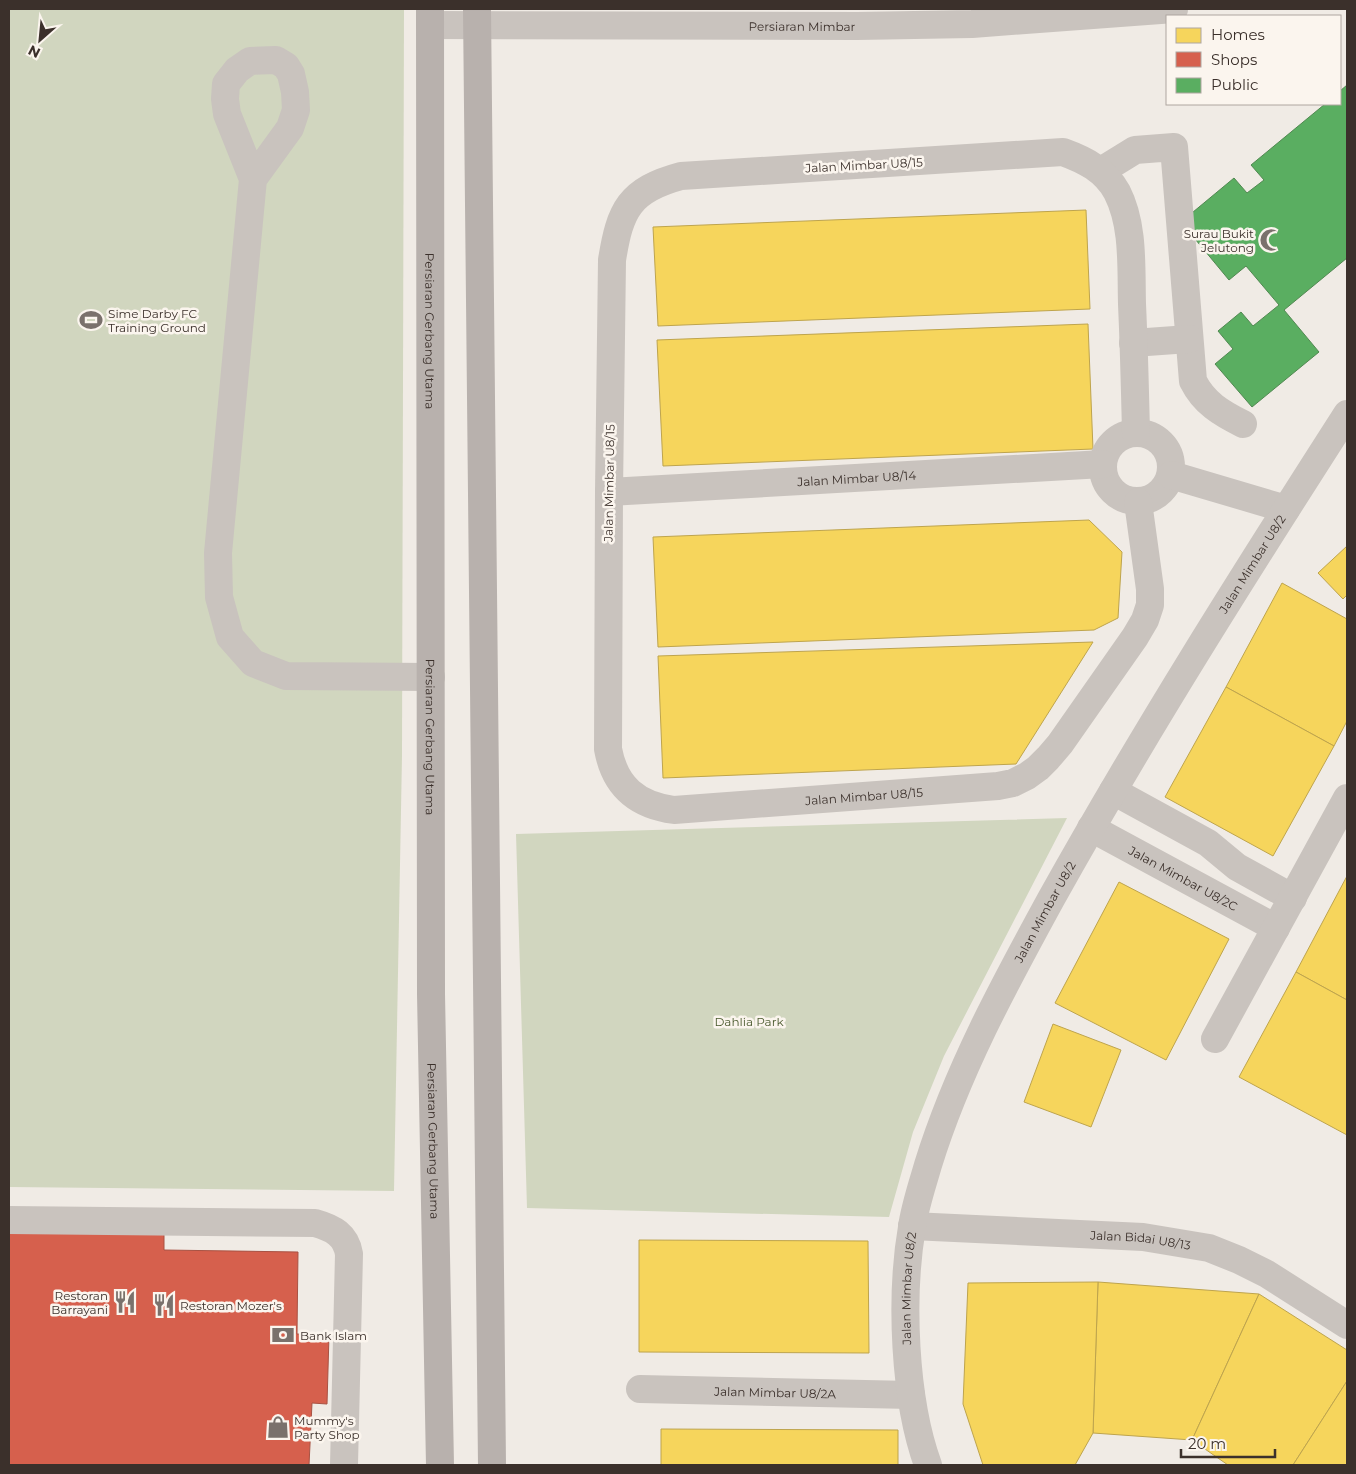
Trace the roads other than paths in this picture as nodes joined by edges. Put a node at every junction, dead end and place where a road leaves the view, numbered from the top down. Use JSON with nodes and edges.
{"nodes":[{"id":1,"x":1174,"y":9,"type":"edge"},
{"id":2,"x":477,"y":16,"type":"edge"},
{"id":3,"x":430,"y":17,"type":"edge"},
{"id":4,"x":1101,"y":171,"type":"junction"},
{"id":5,"x":252,"y":179,"type":"dead end"},
{"id":6,"x":1189,"y":339,"type":"junction"},
{"id":7,"x":1133,"y":343,"type":"junction"},
{"id":8,"x":1347,"y":414,"type":"edge"},
{"id":9,"x":1243,"y":424,"type":"dead end"},
{"id":10,"x":1136,"y":433,"type":"junction"},
{"id":11,"x":1103,"y":464,"type":"junction"},
{"id":12,"x":1171,"y":475,"type":"junction"},
{"id":13,"x":609,"y":492,"type":"junction"},
{"id":14,"x":1138,"y":502,"type":"junction"},
{"id":15,"x":1286,"y":509,"type":"junction"},
{"id":16,"x":430,"y":677,"type":"junction"},
{"id":17,"x":1113,"y":791,"type":"junction"},
{"id":18,"x":1347,"y":798,"type":"edge"},
{"id":19,"x":1091,"y":828,"type":"junction"},
{"id":20,"x":1292,"y":898,"type":"junction"},
{"id":21,"x":1276,"y":928,"type":"junction"},
{"id":22,"x":1215,"y":1039,"type":"dead end"},
{"id":23,"x":9,"y":1220,"type":"edge"},
{"id":24,"x":912,"y":1226,"type":"junction"},
{"id":25,"x":1347,"y":1325,"type":"edge"},
{"id":26,"x":640,"y":1389,"type":"dead end"},
{"id":27,"x":911,"y":1394,"type":"junction"},
{"id":28,"x":344,"y":1465,"type":"edge"},
{"id":29,"x":440,"y":1465,"type":"edge"},
{"id":30,"x":492,"y":1465,"type":"edge"},
{"id":31,"x":928,"y":1465,"type":"edge"}],
"edges":[{"from":1,"to":2,"type":"street","name":"Persiaran Mimbar"},
{"from":2,"to":3,"type":"street","name":"Persiaran Mimbar"},
{"from":2,"to":30,"type":"main road"},
{"from":3,"to":16,"type":"main road","name":"Persiaran Gerbang Utama"},
{"from":4,"to":6,"type":"street"},
{"from":4,"to":7,"type":"street","name":"Jalan Mimbar U8/15"},
{"from":4,"to":13,"type":"street","name":"Jalan Mimbar U8/15"},
{"from":5,"to":16,"type":"street"},
{"from":6,"to":7,"type":"street"},
{"from":6,"to":9,"type":"street"},
{"from":7,"to":10,"type":"street","name":"Jalan Mimbar U8/15"},
{"from":8,"to":15,"type":"street","name":"Jalan Mimbar U8/2"},
{"from":10,"to":11,"type":"street"},
{"from":10,"to":12,"type":"street"},
{"from":11,"to":13,"type":"street","name":"Jalan Mimbar U8/14"},
{"from":11,"to":14,"type":"street"},
{"from":12,"to":14,"type":"street"},
{"from":12,"to":15,"type":"street"},
{"from":13,"to":14,"type":"street","name":"Jalan Mimbar U8/15"},
{"from":15,"to":17,"type":"street","name":"Jalan Mimbar U8/2"},
{"from":16,"to":29,"type":"main road","name":"Persiaran Gerbang Utama"},
{"from":17,"to":19,"type":"street","name":"Jalan Mimbar U8/2"},
{"from":17,"to":20,"type":"street"},
{"from":18,"to":20,"type":"street"},
{"from":19,"to":21,"type":"street","name":"Jalan Mimbar U8/2C"},
{"from":19,"to":24,"type":"street","name":"Jalan Mimbar U8/2"},
{"from":20,"to":21,"type":"street"},
{"from":21,"to":22,"type":"street"},
{"from":23,"to":28,"type":"street"},
{"from":24,"to":25,"type":"street","name":"Jalan Bidai U8/13"},
{"from":24,"to":27,"type":"street","name":"Jalan Mimbar U8/2"},
{"from":26,"to":27,"type":"street","name":"Jalan Mimbar U8/2A"},
{"from":27,"to":31,"type":"street","name":"Jalan Mimbar U8/2"}]}
